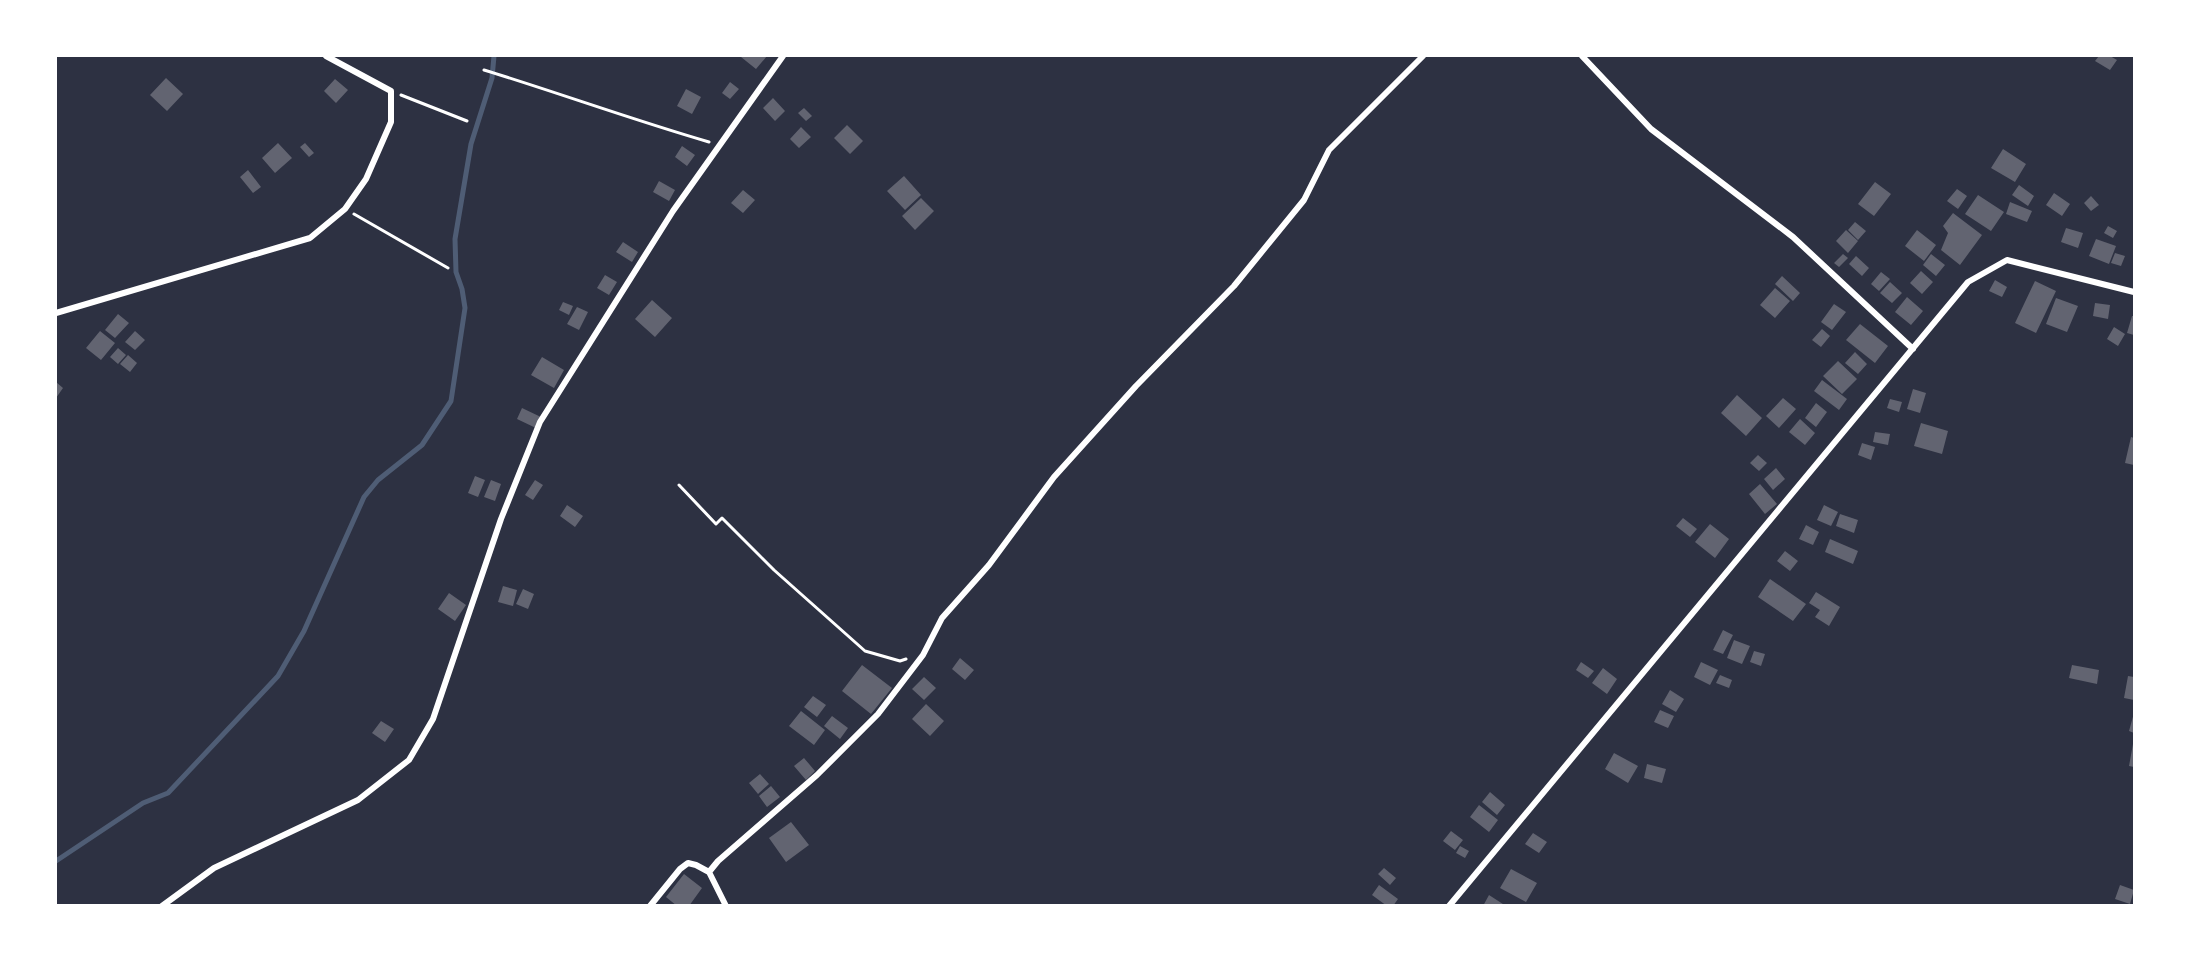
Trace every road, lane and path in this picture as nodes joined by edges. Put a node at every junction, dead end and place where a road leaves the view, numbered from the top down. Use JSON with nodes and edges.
{"nodes":[{"id":1,"x":326,"y":56,"type":"edge"},
{"id":2,"x":783,"y":56,"type":"edge"},
{"id":3,"x":1423,"y":56,"type":"edge"},
{"id":4,"x":1581,"y":56,"type":"edge"},
{"id":5,"x":484,"y":70,"type":"dead end"},
{"id":6,"x":391,"y":91,"type":"junction"},
{"id":7,"x":467,"y":121,"type":"dead end"},
{"id":8,"x":720,"y":145,"type":"junction"},
{"id":9,"x":345,"y":209,"type":"junction"},
{"id":10,"x":448,"y":268,"type":"dead end"},
{"id":11,"x":2134,"y":292,"type":"edge"},
{"id":12,"x":56,"y":314,"type":"edge"},
{"id":13,"x":1914,"y":349,"type":"junction"},
{"id":14,"x":679,"y":485,"type":"dead end"},
{"id":15,"x":923,"y":655,"type":"junction"},
{"id":16,"x":709,"y":872,"type":"junction"},
{"id":17,"x":162,"y":906,"type":"edge"},
{"id":18,"x":650,"y":906,"type":"edge"},
{"id":19,"x":726,"y":906,"type":"edge"},
{"id":20,"x":1449,"y":906,"type":"edge"}],
"edges":[{"from":1,"to":6,"type":"street"},
{"from":2,"to":8,"type":"street"},
{"from":3,"to":15,"type":"street"},
{"from":4,"to":13,"type":"street"},
{"from":5,"to":8,"type":"path"},
{"from":6,"to":7,"type":"path"},
{"from":6,"to":9,"type":"street"},
{"from":8,"to":17,"type":"street"},
{"from":9,"to":10,"type":"path"},
{"from":9,"to":12,"type":"street"},
{"from":11,"to":13,"type":"street"},
{"from":13,"to":20,"type":"street"},
{"from":14,"to":15,"type":"path"},
{"from":15,"to":16,"type":"street"},
{"from":16,"to":18,"type":"street"},
{"from":16,"to":19,"type":"street"}]}
